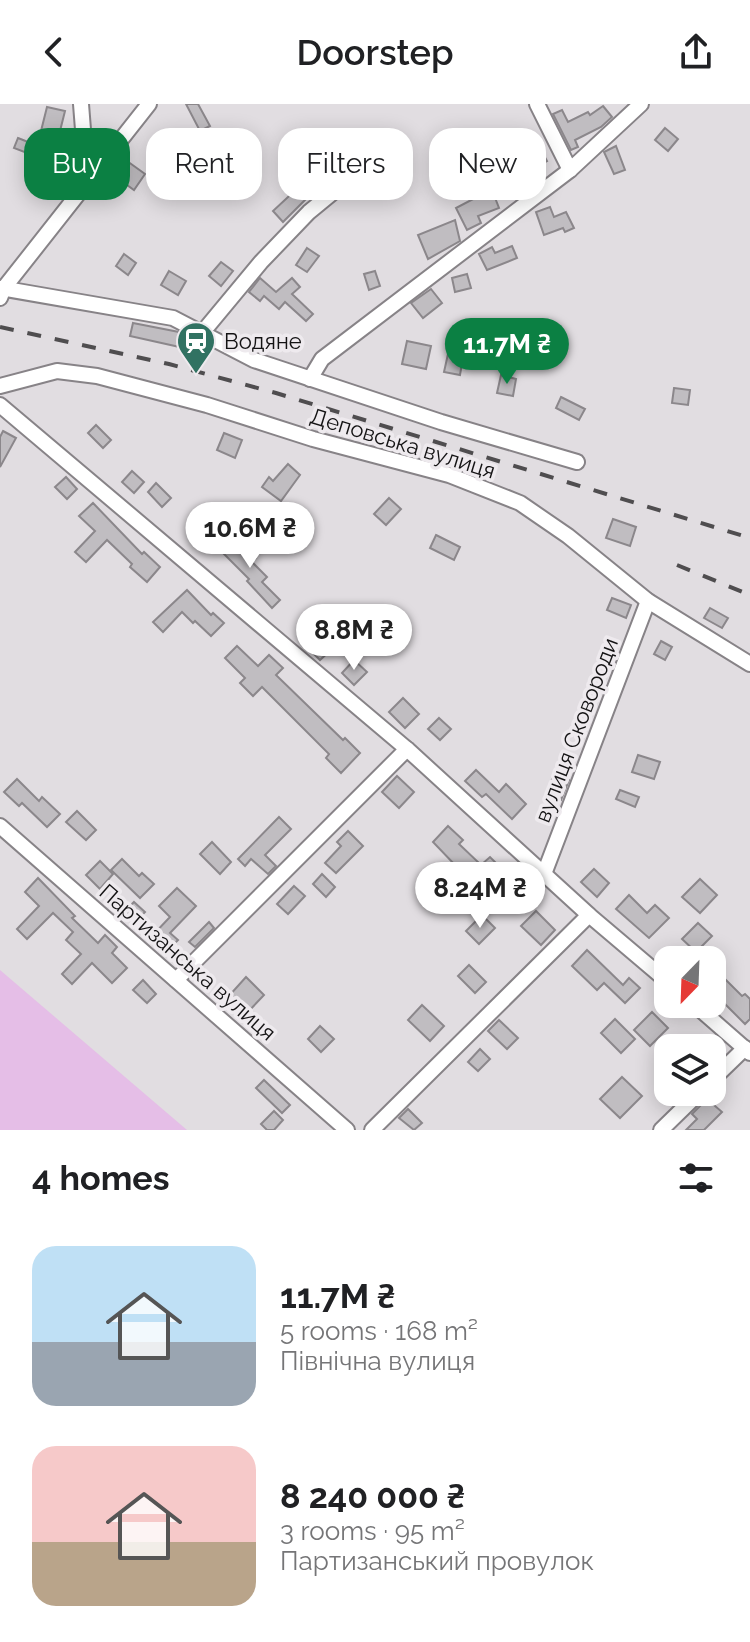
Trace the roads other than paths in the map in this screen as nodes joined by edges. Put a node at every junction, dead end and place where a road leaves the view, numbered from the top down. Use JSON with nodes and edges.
{"nodes":[{"id":1,"x":81,"y":104,"type":"edge"},
{"id":2,"x":149,"y":104,"type":"edge"},
{"id":3,"x":537,"y":104,"type":"edge"},
{"id":4,"x":641,"y":104,"type":"edge"},
{"id":5,"x":83,"y":128,"type":"edge"},
{"id":6,"x":130,"y":128,"type":"edge"},
{"id":7,"x":570,"y":170,"type":"junction"},
{"id":8,"x":72,"y":200,"type":"edge"},
{"id":9,"x":324,"y":200,"type":"edge"},
{"id":10,"x":1,"y":291,"type":"edge"},
{"id":11,"x":202,"y":333,"type":"junction"},
{"id":12,"x":310,"y":379,"type":"junction"},
{"id":13,"x":0,"y":386,"type":"edge"},
{"id":14,"x":0,"y":405,"type":"edge"},
{"id":15,"x":577,"y":462,"type":"dead end"},
{"id":16,"x":648,"y":601,"type":"junction"},
{"id":17,"x":750,"y":664,"type":"edge"},
{"id":18,"x":407,"y":749,"type":"junction"},
{"id":19,"x":0,"y":826,"type":"edge"},
{"id":20,"x":544,"y":874,"type":"junction"},
{"id":21,"x":589,"y":915,"type":"junction"},
{"id":22,"x":654,"y":970,"type":"edge"},
{"id":23,"x":176,"y":980,"type":"junction"},
{"id":24,"x":710,"y":1018,"type":"edge"},
{"id":25,"x":747,"y":1050,"type":"edge"},
{"id":26,"x":726,"y":1068,"type":"edge"},
{"id":27,"x":686,"y":1106,"type":"edge"},
{"id":28,"x":347,"y":1130,"type":"edge"},
{"id":29,"x":372,"y":1130,"type":"edge"},
{"id":30,"x":661,"y":1130,"type":"edge"}],
"edges":[{"from":1,"to":5,"type":"street"},
{"from":2,"to":6,"type":"street"},
{"from":3,"to":7,"type":"street"},
{"from":4,"to":7,"type":"street"},
{"from":7,"to":12,"type":"street"},
{"from":8,"to":10,"type":"street"},
{"from":9,"to":11,"type":"street"},
{"from":10,"to":11,"type":"street"},
{"from":11,"to":12,"type":"street"},
{"from":12,"to":15,"type":"street"},
{"from":13,"to":16,"type":"street","name":"Деповська вулиця"},
{"from":14,"to":18,"type":"street"},
{"from":16,"to":17,"type":"street","name":"Деповська вулиця"},
{"from":16,"to":20,"type":"street","name":"вулиця Сковороди"},
{"from":18,"to":20,"type":"street"},
{"from":18,"to":23,"type":"street"},
{"from":19,"to":23,"type":"street","name":"Партизанська вулиця"},
{"from":20,"to":21,"type":"street"},
{"from":21,"to":22,"type":"street"},
{"from":21,"to":29,"type":"street"},
{"from":23,"to":28,"type":"street","name":"Партизанська вулиця"},
{"from":24,"to":25,"type":"street"},
{"from":25,"to":26,"type":"street"},
{"from":27,"to":30,"type":"street"}]}
